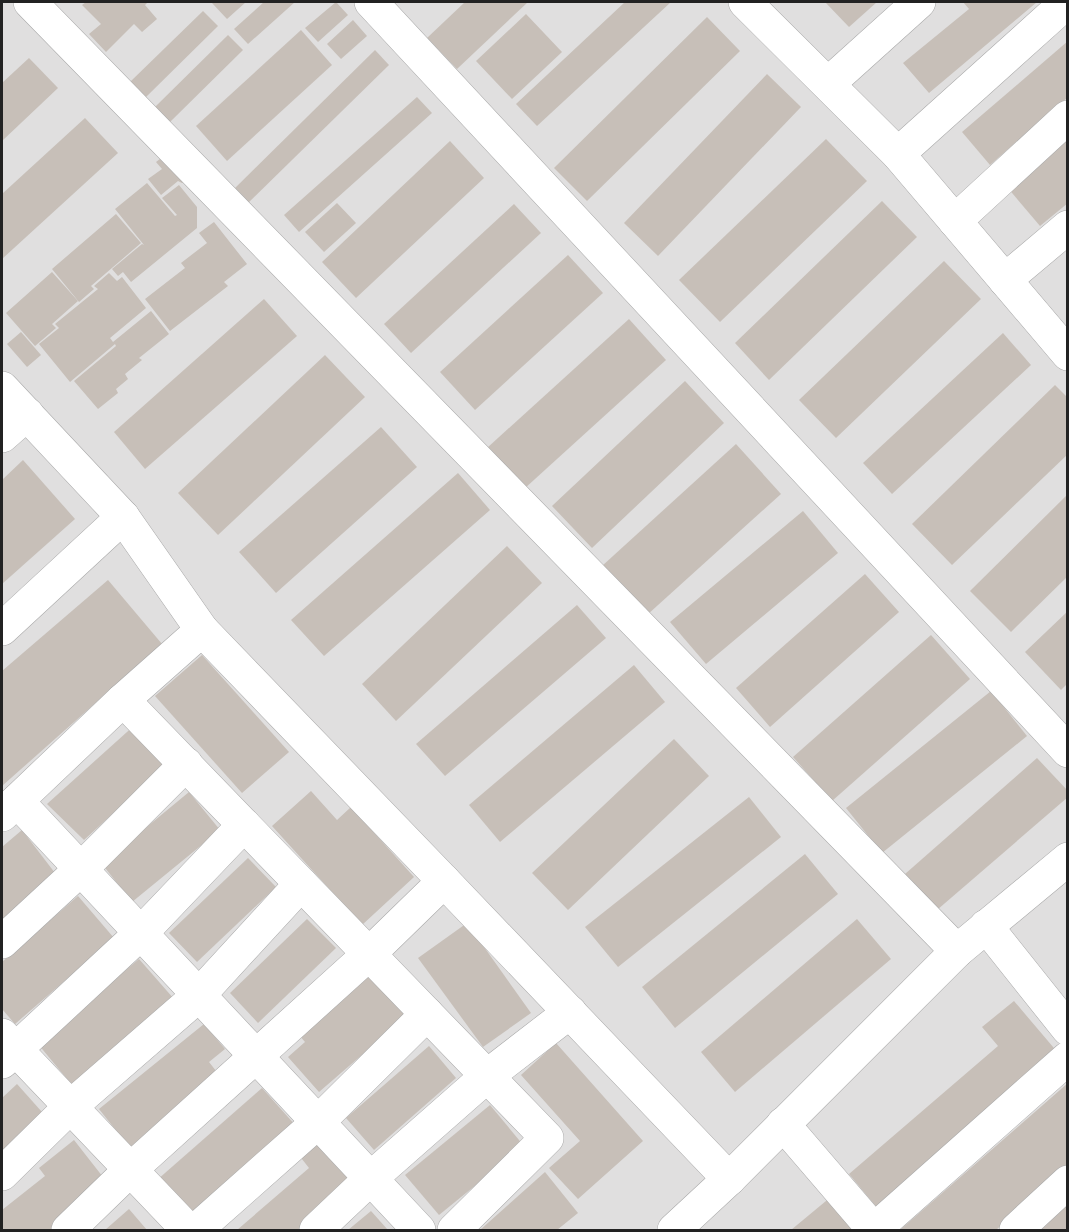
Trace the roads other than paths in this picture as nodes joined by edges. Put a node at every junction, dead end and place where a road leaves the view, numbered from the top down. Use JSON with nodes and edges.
{"nodes":[{"id":1,"x":30,"y":2,"type":"edge"},
{"id":2,"x":371,"y":2,"type":"edge"},
{"id":3,"x":920,"y":2,"type":"edge"},
{"id":4,"x":1067,"y":2,"type":"edge"},
{"id":5,"x":757,"y":6,"type":"edge"},
{"id":6,"x":828,"y":84,"type":"junction"},
{"id":7,"x":1068,"y":117,"type":"edge"},
{"id":8,"x":898,"y":154,"type":"junction"},
{"id":9,"x":955,"y":221,"type":"junction"},
{"id":10,"x":1068,"y":227,"type":"edge"},
{"id":11,"x":1005,"y":280,"type":"junction"},
{"id":12,"x":1068,"y":354,"type":"edge"},
{"id":13,"x":2,"y":387,"type":"edge"},
{"id":14,"x":27,"y":414,"type":"junction"},
{"id":15,"x":2,"y":436,"type":"edge"},
{"id":16,"x":123,"y":518,"type":"junction"},
{"id":17,"x":2,"y":629,"type":"edge"},
{"id":18,"x":202,"y":630,"type":"junction"},
{"id":19,"x":123,"y":700,"type":"junction"},
{"id":20,"x":1068,"y":751,"type":"edge"},
{"id":21,"x":186,"y":764,"type":"junction"},
{"id":22,"x":9,"y":808,"type":"edge"},
{"id":23,"x":244,"y":825,"type":"junction"},
{"id":24,"x":1068,"y":859,"type":"edge"},
{"id":25,"x":81,"y":869,"type":"junction"},
{"id":26,"x":444,"y":881,"type":"junction"},
{"id":27,"x":301,"y":884,"type":"junction"},
{"id":28,"x":986,"y":926,"type":"junction"},
{"id":29,"x":141,"y":933,"type":"junction"},
{"id":30,"x":2,"y":942,"type":"edge"},
{"id":31,"x":957,"y":951,"type":"junction"},
{"id":32,"x":369,"y":954,"type":"junction"},
{"id":33,"x":199,"y":995,"type":"junction"},
{"id":34,"x":570,"y":1012,"type":"junction"},
{"id":35,"x":427,"y":1014,"type":"junction"},
{"id":36,"x":1068,"y":1029,"type":"edge"},
{"id":37,"x":6,"y":1049,"type":"edge"},
{"id":38,"x":256,"y":1057,"type":"junction"},
{"id":39,"x":1068,"y":1058,"type":"edge"},
{"id":40,"x":487,"y":1076,"type":"junction"},
{"id":41,"x":70,"y":1107,"type":"junction"},
{"id":42,"x":318,"y":1122,"type":"junction"},
{"id":43,"x":783,"y":1124,"type":"junction"},
{"id":44,"x":130,"y":1170,"type":"junction"},
{"id":45,"x":2,"y":1174,"type":"edge"},
{"id":46,"x":371,"y":1179,"type":"junction"},
{"id":47,"x":729,"y":1179,"type":"junction"},
{"id":48,"x":1068,"y":1182,"type":"edge"},
{"id":49,"x":68,"y":1230,"type":"edge"},
{"id":50,"x":188,"y":1230,"type":"edge"},
{"id":51,"x":196,"y":1230,"type":"edge"},
{"id":52,"x":316,"y":1230,"type":"edge"},
{"id":53,"x":419,"y":1230,"type":"edge"},
{"id":54,"x":454,"y":1230,"type":"edge"},
{"id":55,"x":674,"y":1230,"type":"edge"},
{"id":56,"x":874,"y":1230,"type":"edge"},
{"id":57,"x":1016,"y":1230,"type":"edge"}],
"edges":[{"from":1,"to":31,"type":"street"},
{"from":2,"to":20,"type":"street"},
{"from":3,"to":6,"type":"street"},
{"from":4,"to":8,"type":"street"},
{"from":5,"to":6,"type":"street"},
{"from":6,"to":8,"type":"street"},
{"from":7,"to":9,"type":"street"},
{"from":8,"to":9,"type":"street"},
{"from":9,"to":11,"type":"street"},
{"from":10,"to":11,"type":"street"},
{"from":11,"to":12,"type":"street"},
{"from":13,"to":14,"type":"street"},
{"from":14,"to":15,"type":"street"},
{"from":14,"to":16,"type":"street"},
{"from":16,"to":17,"type":"street"},
{"from":16,"to":18,"type":"street"},
{"from":18,"to":19,"type":"street"},
{"from":18,"to":26,"type":"street"},
{"from":19,"to":21,"type":"street"},
{"from":19,"to":22,"type":"street"},
{"from":21,"to":23,"type":"street"},
{"from":21,"to":25,"type":"street"},
{"from":22,"to":25,"type":"street"},
{"from":23,"to":27,"type":"street"},
{"from":23,"to":29,"type":"street"},
{"from":24,"to":28,"type":"street"},
{"from":25,"to":29,"type":"street"},
{"from":25,"to":30,"type":"street"},
{"from":26,"to":32,"type":"street"},
{"from":26,"to":34,"type":"street"},
{"from":27,"to":32,"type":"street"},
{"from":27,"to":33,"type":"street"},
{"from":28,"to":31,"type":"street"},
{"from":28,"to":36,"type":"street"},
{"from":29,"to":33,"type":"street"},
{"from":29,"to":37,"type":"street"},
{"from":31,"to":43,"type":"street"},
{"from":32,"to":35,"type":"street"},
{"from":32,"to":38,"type":"street"},
{"from":33,"to":38,"type":"street"},
{"from":33,"to":41,"type":"street"},
{"from":34,"to":40,"type":"street"},
{"from":34,"to":47,"type":"street"},
{"from":35,"to":40,"type":"street"},
{"from":35,"to":42,"type":"street"},
{"from":37,"to":41,"type":"street"},
{"from":38,"to":42,"type":"street"},
{"from":38,"to":44,"type":"street"},
{"from":39,"to":56,"type":"street"},
{"from":40,"to":46,"type":"street"},
{"from":40,"to":54,"type":"street"},
{"from":41,"to":44,"type":"street"},
{"from":41,"to":45,"type":"street"},
{"from":42,"to":46,"type":"street"},
{"from":42,"to":51,"type":"street"},
{"from":43,"to":47,"type":"street"},
{"from":43,"to":56,"type":"street"},
{"from":44,"to":49,"type":"street"},
{"from":44,"to":50,"type":"street"},
{"from":46,"to":52,"type":"street"},
{"from":46,"to":53,"type":"street"},
{"from":47,"to":55,"type":"street"},
{"from":48,"to":57,"type":"street"}]}
